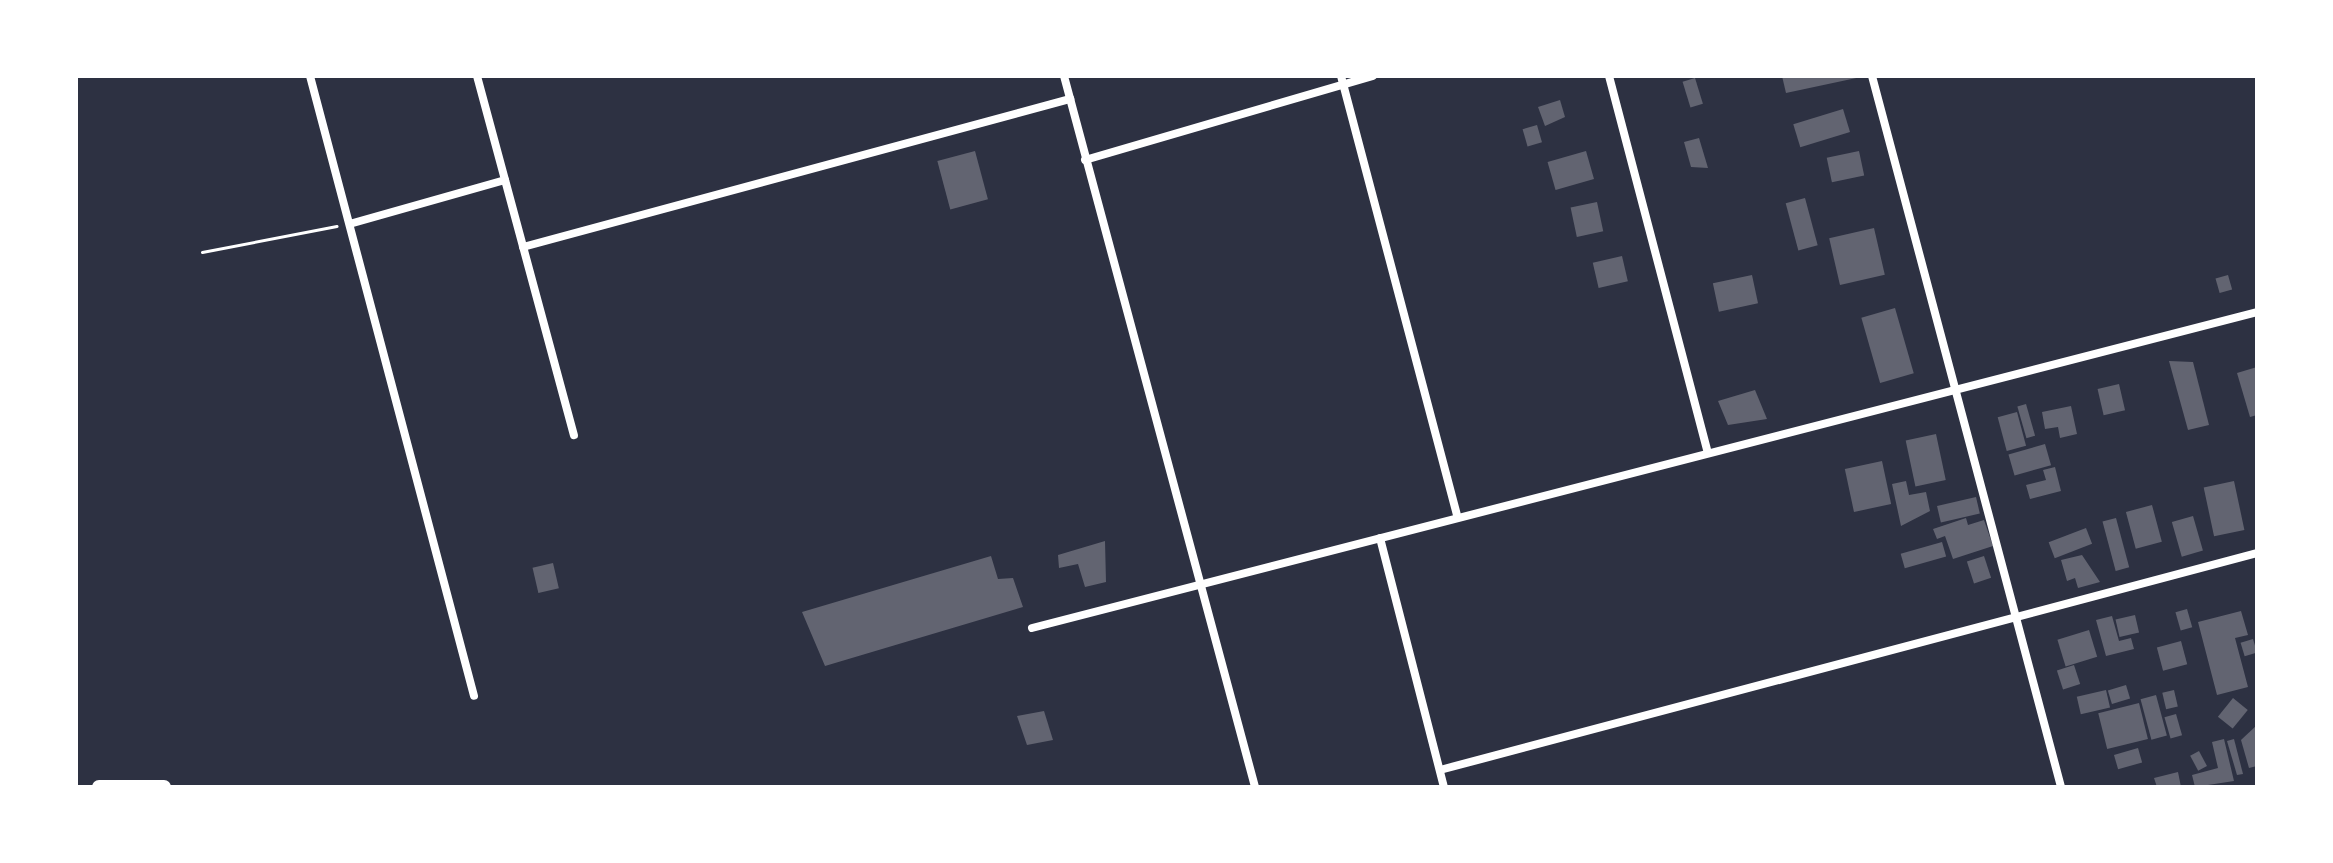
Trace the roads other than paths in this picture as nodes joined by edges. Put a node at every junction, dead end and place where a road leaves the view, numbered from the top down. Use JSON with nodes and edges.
{"nodes":[{"id":1,"x":310,"y":76,"type":"edge"},
{"id":2,"x":477,"y":76,"type":"edge"},
{"id":3,"x":1064,"y":76,"type":"edge"},
{"id":4,"x":1373,"y":76,"type":"edge"},
{"id":5,"x":1609,"y":76,"type":"edge"},
{"id":6,"x":1872,"y":76,"type":"edge"},
{"id":7,"x":1342,"y":80,"type":"edge"},
{"id":8,"x":1070,"y":99,"type":"junction"},
{"id":9,"x":1085,"y":160,"type":"junction"},
{"id":10,"x":505,"y":180,"type":"junction"},
{"id":11,"x":353,"y":223,"type":"junction"},
{"id":12,"x":523,"y":247,"type":"junction"},
{"id":13,"x":2257,"y":312,"type":"edge"},
{"id":14,"x":1955,"y":387,"type":"junction"},
{"id":15,"x":574,"y":435,"type":"dead end"},
{"id":16,"x":1707,"y":449,"type":"junction"},
{"id":17,"x":1457,"y":515,"type":"junction"},
{"id":18,"x":1380,"y":538,"type":"junction"},
{"id":19,"x":2257,"y":553,"type":"edge"},
{"id":20,"x":1198,"y":583,"type":"junction"},
{"id":21,"x":2013,"y":623,"type":"junction"},
{"id":22,"x":1032,"y":628,"type":"dead end"},
{"id":23,"x":474,"y":696,"type":"dead end"},
{"id":24,"x":1440,"y":770,"type":"junction"},
{"id":25,"x":99,"y":787,"type":"edge"},
{"id":26,"x":164,"y":787,"type":"edge"},
{"id":27,"x":1255,"y":787,"type":"edge"},
{"id":28,"x":1444,"y":787,"type":"edge"},
{"id":29,"x":2061,"y":787,"type":"edge"}],
"edges":[{"from":1,"to":11,"type":"street"},
{"from":2,"to":10,"type":"street"},
{"from":3,"to":8,"type":"street"},
{"from":4,"to":7,"type":"street"},
{"from":5,"to":16,"type":"street"},
{"from":6,"to":14,"type":"street"},
{"from":7,"to":9,"type":"street"},
{"from":7,"to":17,"type":"street"},
{"from":8,"to":9,"type":"street"},
{"from":8,"to":12,"type":"street"},
{"from":9,"to":20,"type":"street"},
{"from":10,"to":11,"type":"street"},
{"from":10,"to":12,"type":"street"},
{"from":11,"to":23,"type":"street"},
{"from":12,"to":15,"type":"street"},
{"from":13,"to":14,"type":"street"},
{"from":14,"to":16,"type":"street"},
{"from":14,"to":21,"type":"street"},
{"from":16,"to":17,"type":"street"},
{"from":17,"to":18,"type":"street"},
{"from":18,"to":20,"type":"street"},
{"from":18,"to":24,"type":"street"},
{"from":19,"to":21,"type":"street"},
{"from":20,"to":22,"type":"street"},
{"from":20,"to":27,"type":"street"},
{"from":21,"to":24,"type":"street"},
{"from":21,"to":29,"type":"street"},
{"from":24,"to":28,"type":"street"},
{"from":25,"to":26,"type":"street"}]}
